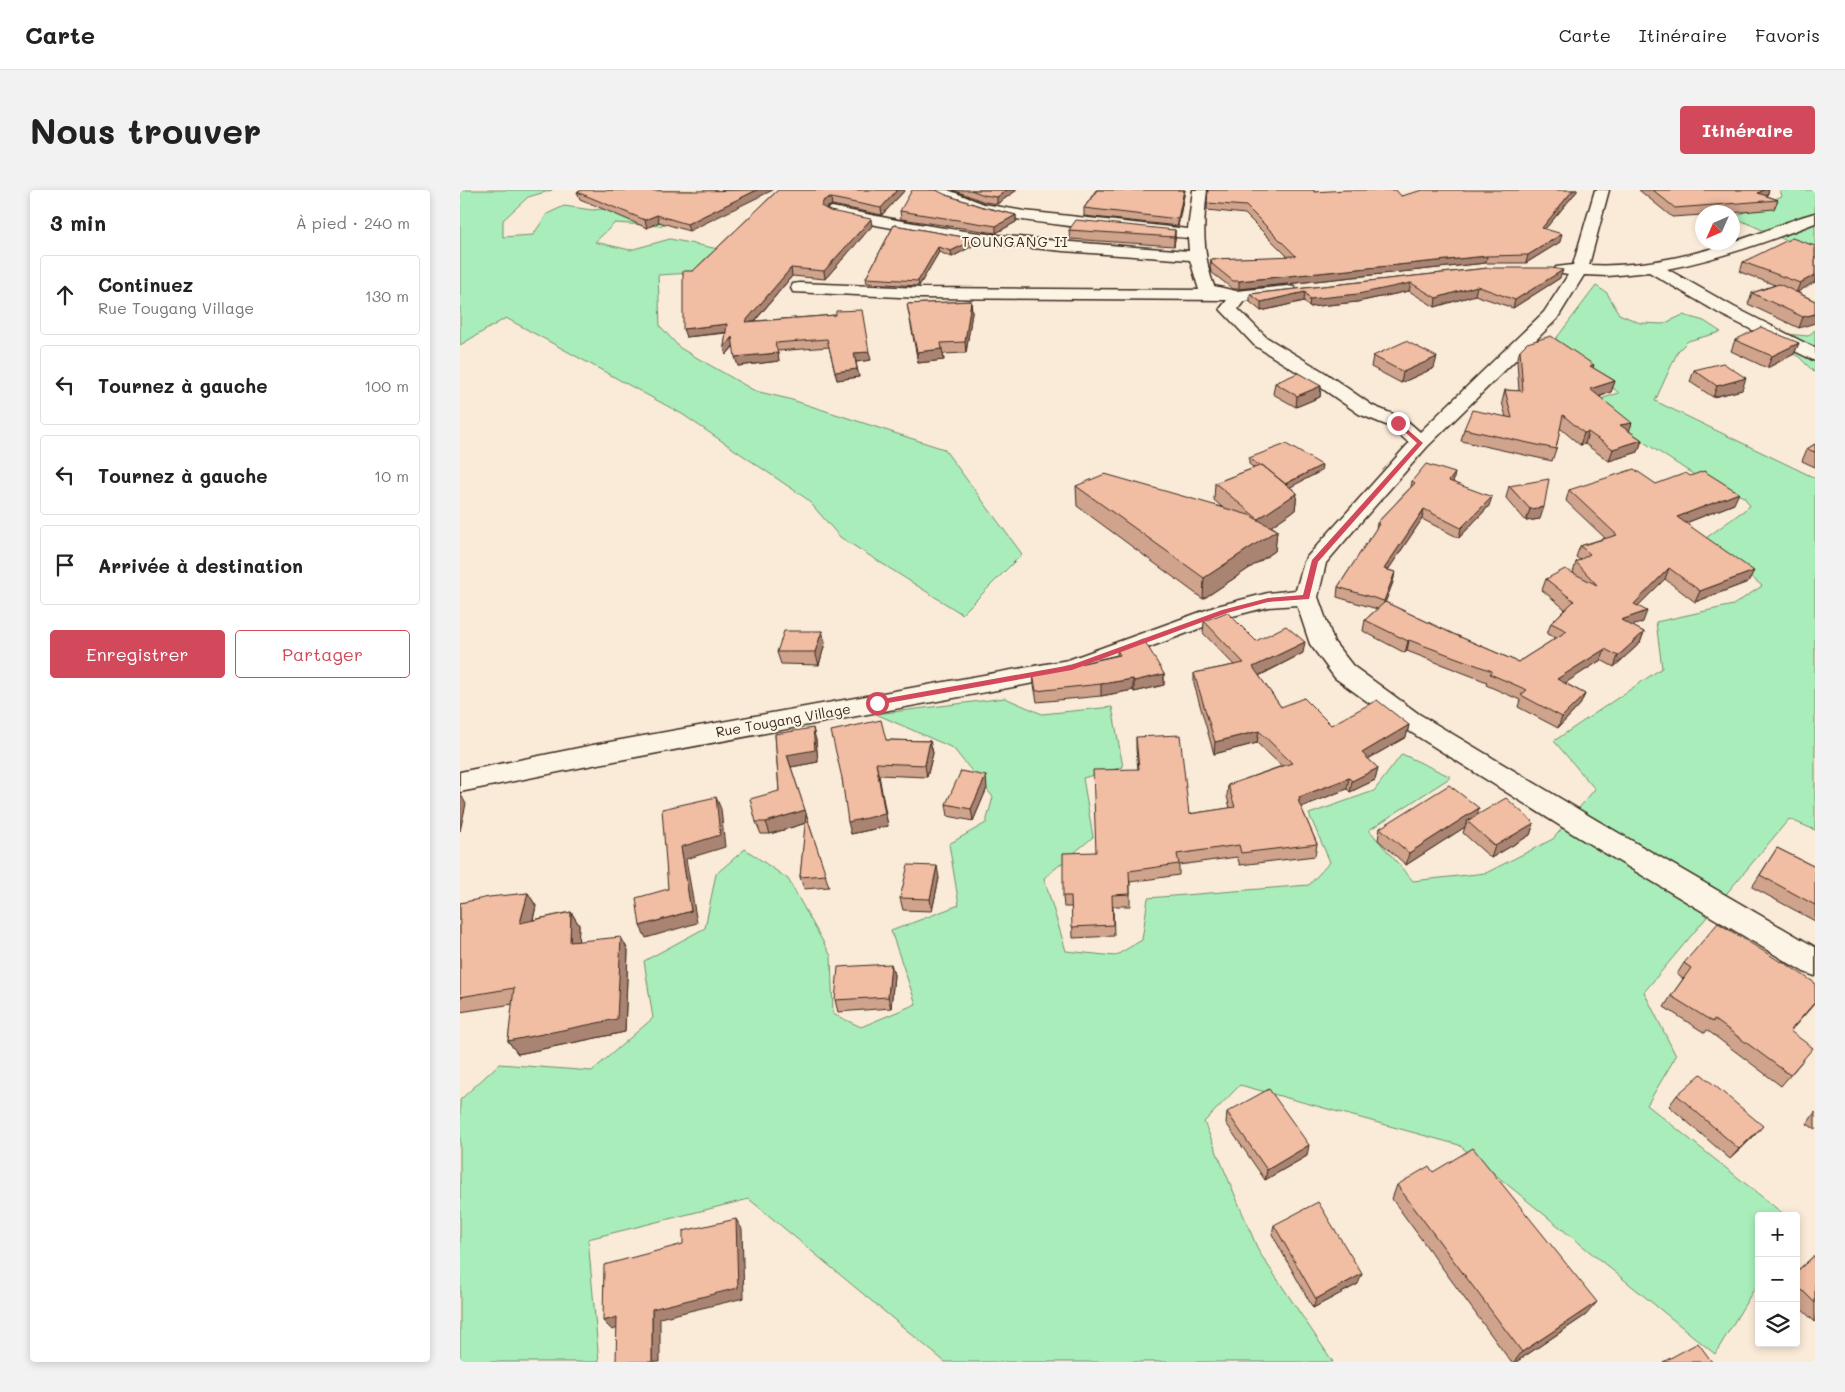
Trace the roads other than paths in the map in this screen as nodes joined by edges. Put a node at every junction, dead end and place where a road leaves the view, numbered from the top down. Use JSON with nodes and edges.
{"nodes":[{"id":1,"x":937,"y":190,"type":"edge"},
{"id":2,"x":1200,"y":190,"type":"edge"},
{"id":3,"x":1602,"y":190,"type":"edge"},
{"id":4,"x":832,"y":212,"type":"edge"},
{"id":5,"x":1815,"y":218,"type":"edge"},
{"id":6,"x":1196,"y":234,"type":"junction"},
{"id":7,"x":1198,"y":256,"type":"junction"},
{"id":8,"x":1651,"y":267,"type":"junction"},
{"id":9,"x":1580,"y":269,"type":"junction"},
{"id":10,"x":1543,"y":270,"type":"edge"},
{"id":11,"x":799,"y":288,"type":"dead end"},
{"id":12,"x":1308,"y":289,"type":"edge"},
{"id":13,"x":1220,"y":295,"type":"junction"},
{"id":14,"x":1239,"y":296,"type":"junction"},
{"id":15,"x":1815,"y":356,"type":"edge"},
{"id":16,"x":1420,"y":443,"type":"junction"},
{"id":17,"x":1306,"y":597,"type":"junction"},
{"id":18,"x":460,"y":782,"type":"edge"},
{"id":19,"x":1815,"y":963,"type":"edge"}],
"edges":[{"from":1,"to":6,"type":"street"},
{"from":2,"to":6,"type":"street"},
{"from":3,"to":9,"type":"street"},
{"from":4,"to":7,"type":"street"},
{"from":5,"to":8,"type":"street"},
{"from":6,"to":7,"type":"street"},
{"from":7,"to":13,"type":"street"},
{"from":8,"to":9,"type":"street"},
{"from":8,"to":15,"type":"street"},
{"from":9,"to":10,"type":"street"},
{"from":9,"to":16,"type":"street"},
{"from":11,"to":13,"type":"street"},
{"from":12,"to":14,"type":"street"},
{"from":13,"to":14,"type":"street"},
{"from":14,"to":16,"type":"street"},
{"from":16,"to":17,"type":"street"},
{"from":17,"to":18,"type":"street","name":"Rue Tougang Village"},
{"from":17,"to":19,"type":"street"}]}
